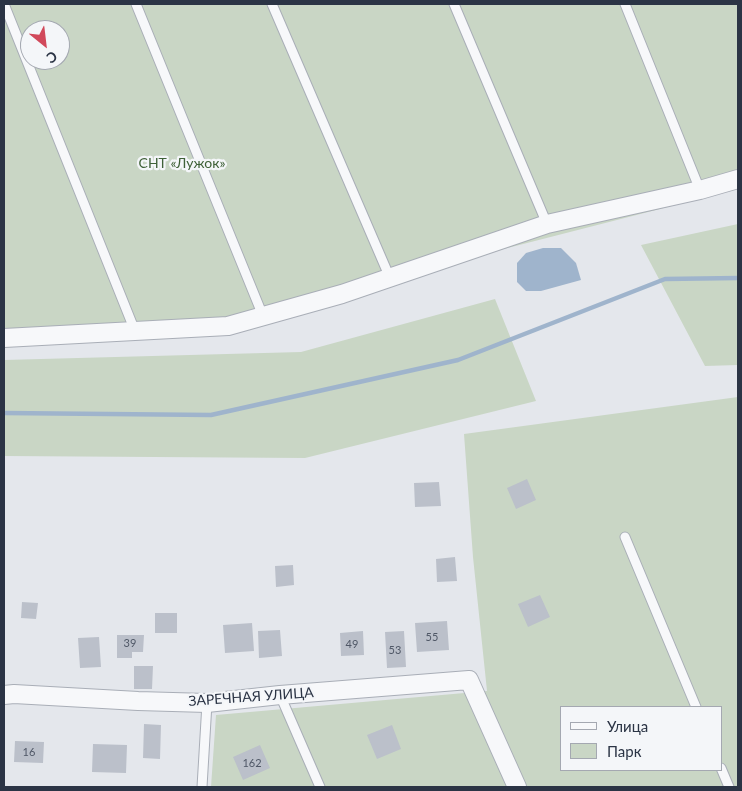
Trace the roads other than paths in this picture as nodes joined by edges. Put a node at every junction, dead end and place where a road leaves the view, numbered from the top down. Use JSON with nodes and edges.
{"nodes":[{"id":1,"x":4,"y":4,"type":"edge"},
{"id":2,"x":136,"y":4,"type":"edge"},
{"id":3,"x":272,"y":4,"type":"edge"},
{"id":4,"x":454,"y":4,"type":"edge"},
{"id":5,"x":625,"y":4,"type":"edge"},
{"id":6,"x":738,"y":179,"type":"edge"},
{"id":7,"x":700,"y":190,"type":"junction"},
{"id":8,"x":547,"y":224,"type":"junction"},
{"id":9,"x":390,"y":278,"type":"junction"},
{"id":10,"x":263,"y":316,"type":"junction"},
{"id":11,"x":135,"y":331,"type":"junction"},
{"id":12,"x":4,"y":338,"type":"edge"},
{"id":13,"x":625,"y":537,"type":"dead end"},
{"id":14,"x":4,"y":695,"type":"edge"},
{"id":15,"x":280,"y":695,"type":"junction"},
{"id":16,"x":207,"y":703,"type":"junction"},
{"id":17,"x":696,"y":706,"type":"edge"},
{"id":18,"x":722,"y":770,"type":"edge"},
{"id":19,"x":202,"y":787,"type":"edge"},
{"id":20,"x":320,"y":787,"type":"edge"},
{"id":21,"x":517,"y":787,"type":"edge"},
{"id":22,"x":729,"y":787,"type":"edge"}],
"edges":[{"from":1,"to":11,"type":"lane"},
{"from":2,"to":10,"type":"lane"},
{"from":3,"to":9,"type":"lane"},
{"from":4,"to":8,"type":"lane"},
{"from":5,"to":7,"type":"lane"},
{"from":6,"to":7,"type":"street"},
{"from":7,"to":8,"type":"street"},
{"from":8,"to":9,"type":"street"},
{"from":9,"to":10,"type":"street"},
{"from":10,"to":11,"type":"street"},
{"from":11,"to":12,"type":"street"},
{"from":13,"to":17,"type":"lane"},
{"from":14,"to":16,"type":"street","name":"ЗАРЕЧНАЯ УЛИЦА"},
{"from":15,"to":16,"type":"street","name":"ЗАРЕЧНАЯ УЛИЦА"},
{"from":15,"to":20,"type":"lane"},
{"from":15,"to":21,"type":"street","name":"ЗАРЕЧНАЯ УЛИЦА"},
{"from":16,"to":19,"type":"lane"},
{"from":18,"to":22,"type":"lane"}]}
